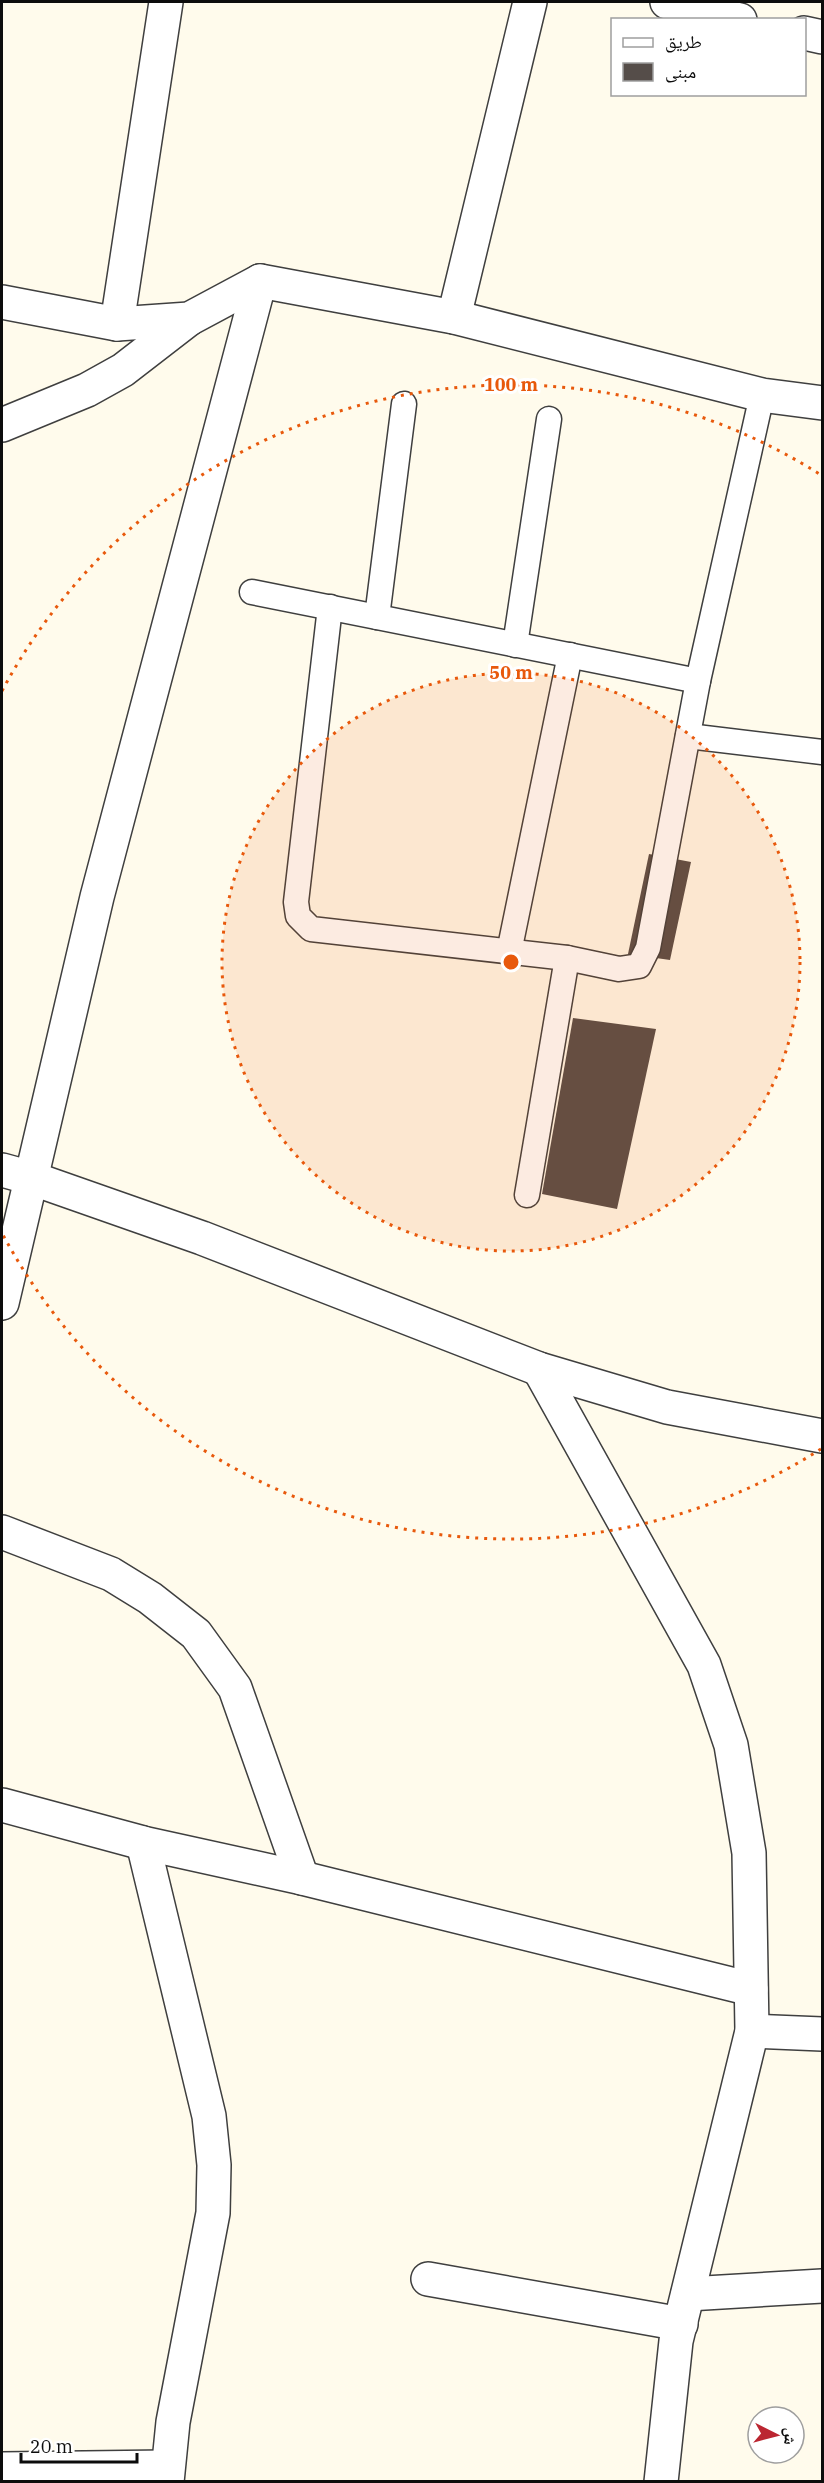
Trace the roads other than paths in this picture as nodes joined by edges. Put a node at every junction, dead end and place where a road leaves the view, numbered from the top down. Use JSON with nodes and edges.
{"nodes":[{"id":1,"x":166,"y":2,"type":"edge"},
{"id":2,"x":530,"y":2,"type":"edge"},
{"id":3,"x":667,"y":2,"type":"edge"},
{"id":4,"x":744,"y":2,"type":"edge"},
{"id":5,"x":733,"y":18,"type":"edge"},
{"id":6,"x":741,"y":18,"type":"edge"},
{"id":7,"x":806,"y":33,"type":"edge"},
{"id":8,"x":822,"y":37,"type":"edge"},
{"id":9,"x":260,"y":281,"type":"junction"},
{"id":10,"x":2,"y":302,"type":"edge"},
{"id":11,"x":454,"y":317,"type":"junction"},
{"id":12,"x":189,"y":319,"type":"junction"},
{"id":13,"x":117,"y":324,"type":"junction"},
{"id":14,"x":762,"y":395,"type":"junction"},
{"id":15,"x":822,"y":403,"type":"edge"},
{"id":16,"x":404,"y":404,"type":"dead end"},
{"id":17,"x":549,"y":419,"type":"dead end"},
{"id":18,"x":2,"y":425,"type":"edge"},
{"id":19,"x":252,"y":592,"type":"dead end"},
{"id":20,"x":330,"y":608,"type":"junction"},
{"id":21,"x":377,"y":617,"type":"junction"},
{"id":22,"x":515,"y":645,"type":"junction"},
{"id":23,"x":570,"y":655,"type":"junction"},
{"id":24,"x":698,"y":681,"type":"junction"},
{"id":25,"x":688,"y":736,"type":"junction"},
{"id":26,"x":822,"y":752,"type":"edge"},
{"id":27,"x":509,"y":952,"type":"junction"},
{"id":28,"x":567,"y":958,"type":"junction"},
{"id":29,"x":16,"y":1174,"type":"edge"},
{"id":30,"x":527,"y":1195,"type":"dead end"},
{"id":31,"x":2,"y":1303,"type":"edge"},
{"id":32,"x":538,"y":1369,"type":"junction"},
{"id":33,"x":822,"y":1436,"type":"edge"},
{"id":34,"x":2,"y":1532,"type":"edge"},
{"id":35,"x":2,"y":1805,"type":"edge"},
{"id":36,"x":143,"y":1843,"type":"junction"},
{"id":37,"x":302,"y":1878,"type":"junction"},
{"id":38,"x":751,"y":1989,"type":"junction"},
{"id":39,"x":752,"y":2031,"type":"junction"},
{"id":40,"x":822,"y":2034,"type":"edge"},
{"id":41,"x":428,"y":2279,"type":"dead end"},
{"id":42,"x":822,"y":2286,"type":"edge"},
{"id":43,"x":684,"y":2309,"type":"junction"},
{"id":44,"x":2,"y":2469,"type":"edge"},
{"id":45,"x":167,"y":2474,"type":"edge"},
{"id":46,"x":661,"y":2481,"type":"edge"}],
"edges":[{"from":1,"to":13,"type":"street"},
{"from":2,"to":11,"type":"street"},
{"from":3,"to":5,"type":"street"},
{"from":4,"to":6,"type":"street"},
{"from":7,"to":8,"type":"street"},
{"from":9,"to":11,"type":"street"},
{"from":9,"to":12,"type":"street"},
{"from":9,"to":29,"type":"street"},
{"from":10,"to":13,"type":"street"},
{"from":11,"to":14,"type":"street"},
{"from":12,"to":13,"type":"street"},
{"from":12,"to":18,"type":"street"},
{"from":14,"to":15,"type":"street"},
{"from":14,"to":24,"type":"lane"},
{"from":16,"to":21,"type":"lane"},
{"from":17,"to":22,"type":"lane"},
{"from":19,"to":20,"type":"lane"},
{"from":20,"to":21,"type":"lane"},
{"from":20,"to":27,"type":"lane"},
{"from":21,"to":22,"type":"lane"},
{"from":22,"to":23,"type":"lane"},
{"from":23,"to":24,"type":"lane"},
{"from":23,"to":27,"type":"lane"},
{"from":24,"to":25,"type":"lane"},
{"from":25,"to":26,"type":"lane"},
{"from":25,"to":28,"type":"lane"},
{"from":27,"to":28,"type":"lane"},
{"from":28,"to":30,"type":"lane"},
{"from":29,"to":31,"type":"street"},
{"from":29,"to":32,"type":"street"},
{"from":32,"to":33,"type":"street"},
{"from":32,"to":38,"type":"street"},
{"from":34,"to":37,"type":"street"},
{"from":35,"to":36,"type":"street"},
{"from":36,"to":37,"type":"street"},
{"from":36,"to":45,"type":"street"},
{"from":37,"to":38,"type":"street"},
{"from":38,"to":39,"type":"street"},
{"from":39,"to":40,"type":"street"},
{"from":39,"to":43,"type":"street"},
{"from":41,"to":43,"type":"street"},
{"from":42,"to":43,"type":"street"},
{"from":43,"to":46,"type":"street"},
{"from":44,"to":45,"type":"street"}]}
